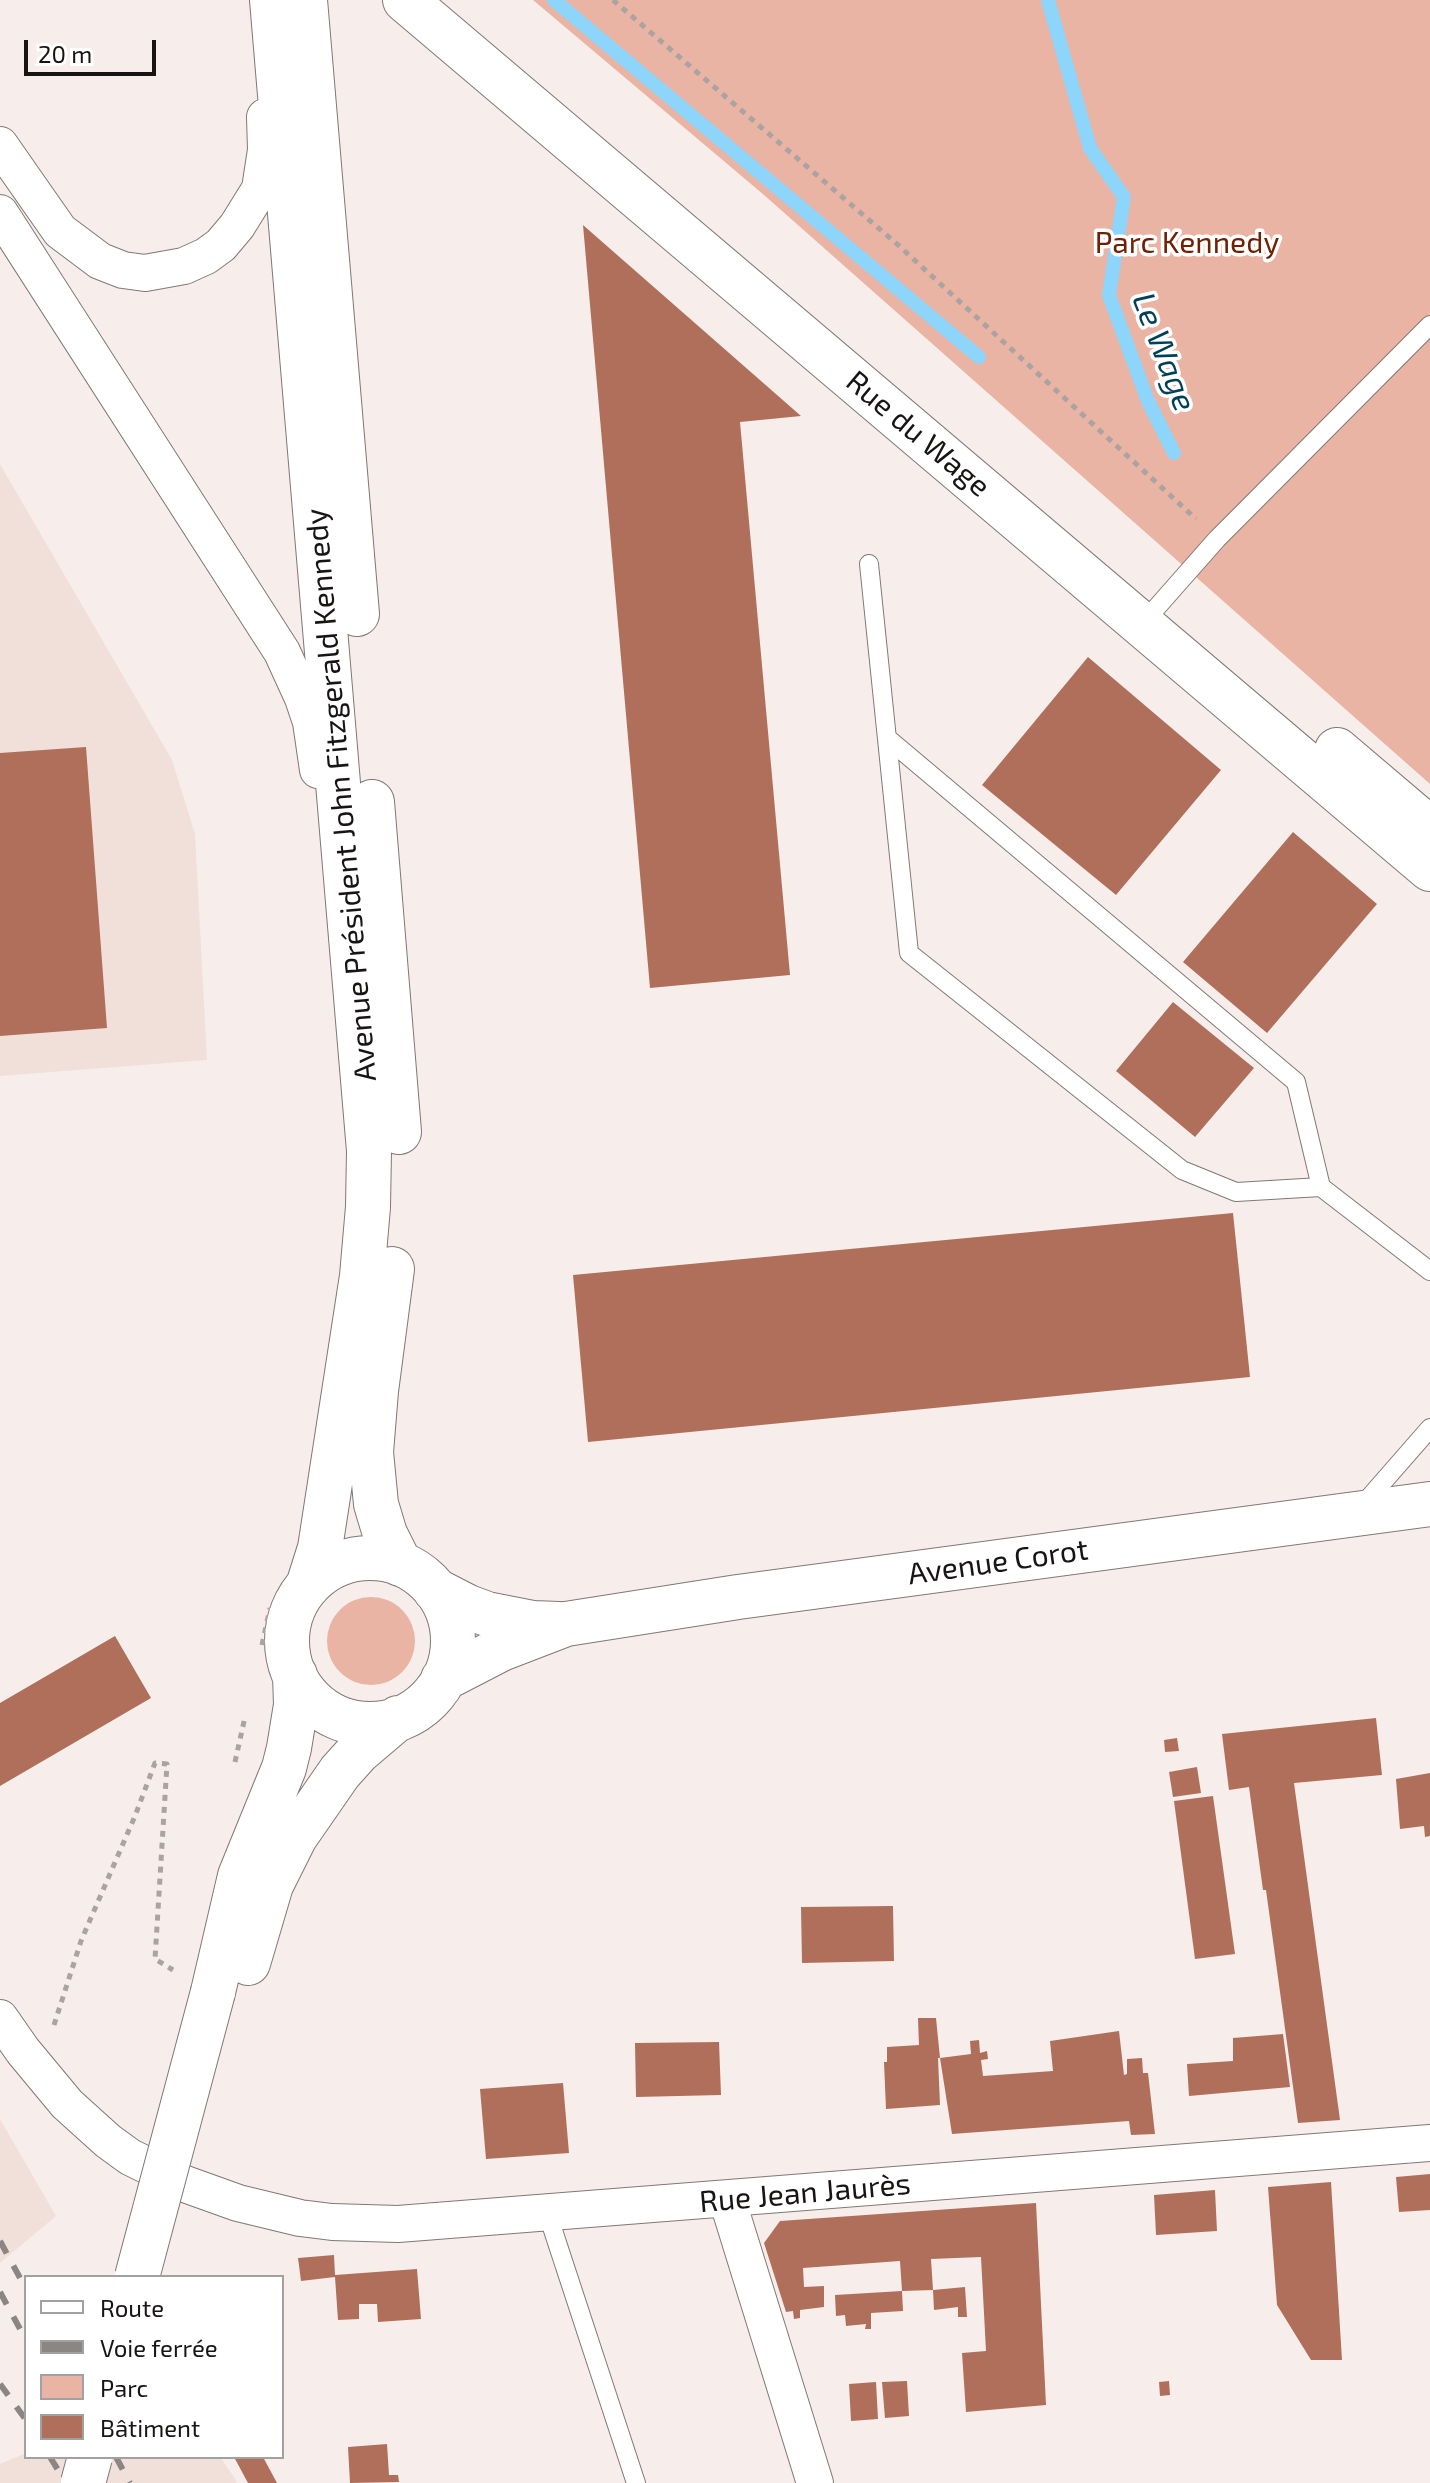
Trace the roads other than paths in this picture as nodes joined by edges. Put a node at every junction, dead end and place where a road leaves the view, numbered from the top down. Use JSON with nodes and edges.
{"nodes":[{"id":1,"x":270,"y":0,"type":"edge"},
{"id":2,"x":305,"y":0,"type":"edge"},
{"id":3,"x":405,"y":0,"type":"edge"},
{"id":4,"x":436,"y":0,"type":"edge"},
{"id":5,"x":0,"y":145,"type":"edge"},
{"id":6,"x":0,"y":213,"type":"edge"},
{"id":7,"x":1430,"y":325,"type":"edge"},
{"id":8,"x":869,"y":564,"type":"dead end"},
{"id":9,"x":1151,"y":613,"type":"junction"},
{"id":10,"x":887,"y":738,"type":"junction"},
{"id":11,"x":1430,"y":829,"type":"edge"},
{"id":12,"x":1430,"y":869,"type":"edge"},
{"id":13,"x":369,"y":1151,"type":"junction"},
{"id":14,"x":1321,"y":1187,"type":"junction"},
{"id":15,"x":1430,"y":1271,"type":"edge"},
{"id":16,"x":1430,"y":1428,"type":"edge"},
{"id":17,"x":1430,"y":1504,"type":"edge"},
{"id":18,"x":1356,"y":1514,"type":"junction"},
{"id":19,"x":400,"y":1564,"type":"junction"},
{"id":20,"x":308,"y":1586,"type":"junction"},
{"id":21,"x":435,"y":1590,"type":"junction"},
{"id":22,"x":566,"y":1624,"type":"junction"},
{"id":23,"x":295,"y":1675,"type":"junction"},
{"id":24,"x":443,"y":1679,"type":"junction"},
{"id":25,"x":398,"y":1718,"type":"junction"},
{"id":26,"x":226,"y":1994,"type":"junction"},
{"id":27,"x":0,"y":2018,"type":"edge"},
{"id":28,"x":1430,"y":2143,"type":"edge"},
{"id":29,"x":727,"y":2199,"type":"junction"},
{"id":30,"x":547,"y":2212,"type":"junction"},
{"id":31,"x":138,"y":2275,"type":"edge"},
{"id":32,"x":167,"y":2275,"type":"edge"},
{"id":33,"x":89,"y":2459,"type":"edge"},
{"id":34,"x":120,"y":2459,"type":"edge"},
{"id":35,"x":83,"y":2483,"type":"edge"},
{"id":36,"x":114,"y":2483,"type":"edge"},
{"id":37,"x":636,"y":2483,"type":"edge"},
{"id":38,"x":815,"y":2483,"type":"edge"}],
"edges":[{"from":1,"to":5,"type":"street"},
{"from":1,"to":13,"type":"main road","name":"Avenue Président John Fitzgerald Kennedy"},
{"from":2,"to":19,"type":"main road","name":"Avenue Président John Fitzgerald Kennedy"},
{"from":3,"to":9,"type":"main road","name":"Rue du Wage"},
{"from":4,"to":9,"type":"main road","name":"Rue du Wage"},
{"from":6,"to":13,"type":"street"},
{"from":7,"to":9,"type":"lane"},
{"from":8,"to":10,"type":"lane"},
{"from":9,"to":11,"type":"main road","name":"Rue du Wage"},
{"from":9,"to":12,"type":"main road","name":"Rue du Wage"},
{"from":10,"to":14,"type":"lane"},
{"from":10,"to":14,"type":"lane"},
{"from":13,"to":20,"type":"main road","name":"Avenue Président John Fitzgerald Kennedy"},
{"from":14,"to":15,"type":"lane"},
{"from":16,"to":18,"type":"lane"},
{"from":17,"to":18,"type":"main road","name":"Avenue Corot"},
{"from":18,"to":22,"type":"main road","name":"Avenue Corot"},
{"from":19,"to":20,"type":"main road","name":"Avenue Président John Fitzgerald Kennedy"},
{"from":19,"to":21,"type":"main road","name":"Avenue Président John Fitzgerald Kennedy"},
{"from":20,"to":23,"type":"main road","name":"Avenue Président John Fitzgerald Kennedy"},
{"from":21,"to":22,"type":"main road","name":"Avenue Corot"},
{"from":21,"to":24,"type":"main road","name":"Avenue Président John Fitzgerald Kennedy"},
{"from":22,"to":24,"type":"main road","name":"Avenue Corot"},
{"from":23,"to":25,"type":"main road","name":"Avenue Président John Fitzgerald Kennedy"},
{"from":23,"to":26,"type":"main road","name":"Avenue Président John Fitzgerald Kennedy"},
{"from":24,"to":25,"type":"main road","name":"Avenue Président John Fitzgerald Kennedy"},
{"from":25,"to":26,"type":"main road","name":"Avenue Président John Fitzgerald Kennedy"},
{"from":26,"to":31,"type":"main road","name":"Avenue Président John Fitzgerald Kennedy","bridge":true},
{"from":26,"to":32,"type":"main road","name":"Avenue Président John Fitzgerald Kennedy"},
{"from":27,"to":30,"type":"street","name":"Rue Jean Jaurès"},
{"from":28,"to":29,"type":"street","name":"Rue Jean Jaurès"},
{"from":29,"to":30,"type":"street","name":"Rue Jean Jaurès"},
{"from":29,"to":38,"type":"street"},
{"from":30,"to":37,"type":"lane"},
{"from":33,"to":35,"type":"main road","bridge":true},
{"from":34,"to":36,"type":"main road"}]}
